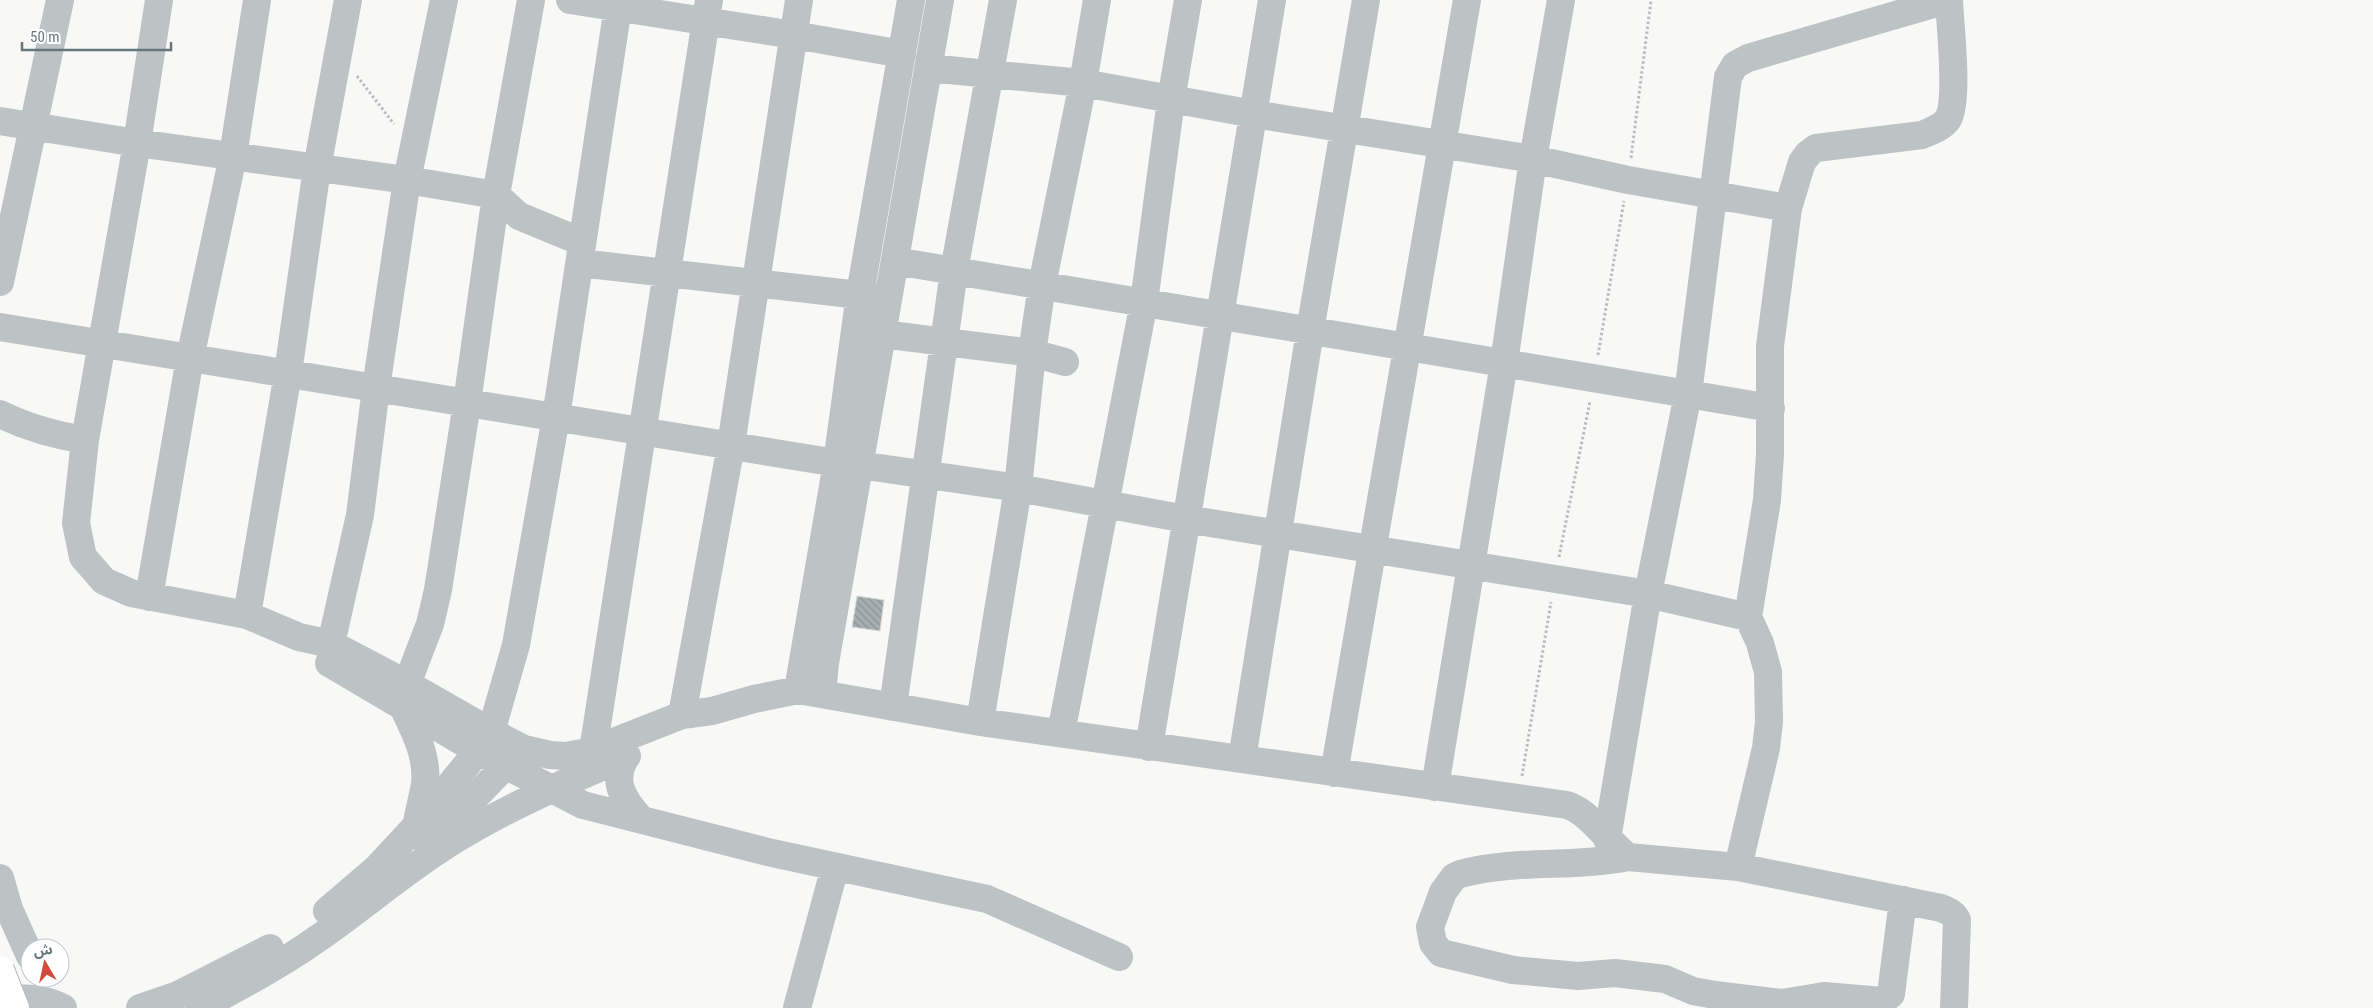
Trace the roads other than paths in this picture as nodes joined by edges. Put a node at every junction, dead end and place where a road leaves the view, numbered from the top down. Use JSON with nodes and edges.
{"nodes":[{"id":1,"x":60,"y":0,"type":"edge"},
{"id":2,"x":159,"y":0,"type":"edge"},
{"id":3,"x":257,"y":0,"type":"edge"},
{"id":4,"x":348,"y":0,"type":"edge"},
{"id":5,"x":444,"y":0,"type":"edge"},
{"id":6,"x":531,"y":0,"type":"edge"},
{"id":7,"x":570,"y":0,"type":"edge"},
{"id":8,"x":799,"y":0,"type":"edge"},
{"id":9,"x":911,"y":0,"type":"edge"},
{"id":10,"x":940,"y":0,"type":"edge"},
{"id":11,"x":1003,"y":0,"type":"edge"},
{"id":12,"x":1097,"y":0,"type":"edge"},
{"id":13,"x":1188,"y":0,"type":"edge"},
{"id":14,"x":1272,"y":0,"type":"edge"},
{"id":15,"x":1366,"y":0,"type":"edge"},
{"id":16,"x":1467,"y":0,"type":"edge"},
{"id":17,"x":1561,"y":0,"type":"edge"},
{"id":18,"x":1948,"y":0,"type":"edge"},
{"id":19,"x":618,"y":4,"type":"edge"},
{"id":20,"x":708,"y":11,"type":"edge"},
{"id":21,"x":794,"y":35,"type":"junction"},
{"id":22,"x":902,"y":54,"type":"junction"},
{"id":23,"x":928,"y":68,"type":"junction"},
{"id":24,"x":989,"y":73,"type":"junction"},
{"id":25,"x":1083,"y":83,"type":"junction"},
{"id":26,"x":1171,"y":100,"type":"junction"},
{"id":27,"x":1254,"y":114,"type":"junction"},
{"id":28,"x":0,"y":121,"type":"edge"},
{"id":29,"x":34,"y":126,"type":"junction"},
{"id":30,"x":1343,"y":128,"type":"junction"},
{"id":31,"x":137,"y":143,"type":"junction"},
{"id":32,"x":1442,"y":144,"type":"junction"},
{"id":33,"x":233,"y":156,"type":"junction"},
{"id":34,"x":1533,"y":159,"type":"junction"},
{"id":35,"x":317,"y":168,"type":"junction"},
{"id":36,"x":407,"y":180,"type":"junction"},
{"id":37,"x":1713,"y":194,"type":"junction"},
{"id":38,"x":496,"y":195,"type":"junction"},
{"id":39,"x":1788,"y":208,"type":"junction"},
{"id":40,"x":581,"y":252,"type":"junction"},
{"id":41,"x":895,"y":261,"type":"junction"},
{"id":42,"x":954,"y":271,"type":"junction"},
{"id":43,"x":667,"y":273,"type":"junction"},
{"id":44,"x":0,"y":282,"type":"edge"},
{"id":45,"x":757,"y":283,"type":"junction"},
{"id":46,"x":1042,"y":285,"type":"junction"},
{"id":47,"x":860,"y":294,"type":"junction"},
{"id":48,"x":888,"y":299,"type":"junction"},
{"id":49,"x":1144,"y":302,"type":"junction"},
{"id":50,"x":1220,"y":316,"type":"junction"},
{"id":51,"x":0,"y":327,"type":"edge"},
{"id":52,"x":1310,"y":330,"type":"junction"},
{"id":53,"x":882,"y":334,"type":"junction"},
{"id":54,"x":945,"y":341,"type":"junction"},
{"id":55,"x":100,"y":343,"type":"junction"},
{"id":56,"x":1408,"y":347,"type":"junction"},
{"id":57,"x":1032,"y":353,"type":"junction"},
{"id":58,"x":190,"y":358,"type":"junction"},
{"id":59,"x":1065,"y":362,"type":"dead end"},
{"id":60,"x":1504,"y":363,"type":"junction"},
{"id":61,"x":288,"y":374,"type":"junction"},
{"id":62,"x":376,"y":388,"type":"junction"},
{"id":63,"x":1688,"y":394,"type":"junction"},
{"id":64,"x":467,"y":402,"type":"junction"},
{"id":65,"x":1771,"y":408,"type":"junction"},
{"id":66,"x":0,"y":414,"type":"edge"},
{"id":67,"x":556,"y":417,"type":"junction"},
{"id":68,"x":643,"y":431,"type":"junction"},
{"id":69,"x":85,"y":440,"type":"junction"},
{"id":70,"x":731,"y":445,"type":"junction"},
{"id":71,"x":848,"y":464,"type":"junction"},
{"id":72,"x":926,"y":474,"type":"junction"},
{"id":73,"x":1018,"y":488,"type":"junction"},
{"id":74,"x":1105,"y":504,"type":"junction"},
{"id":75,"x":1186,"y":519,"type":"junction"},
{"id":76,"x":1278,"y":533,"type":"junction"},
{"id":77,"x":1373,"y":550,"type":"junction"},
{"id":78,"x":1471,"y":565,"type":"junction"},
{"id":79,"x":1648,"y":594,"type":"junction"},
{"id":80,"x":149,"y":597,"type":"junction"},
{"id":81,"x":247,"y":615,"type":"junction"},
{"id":82,"x":1748,"y":617,"type":"junction"},
{"id":83,"x":299,"y":637,"type":"junction"},
{"id":84,"x":331,"y":644,"type":"junction"},
{"id":85,"x":810,"y":692,"type":"junction"},
{"id":86,"x":404,"y":695,"type":"junction"},
{"id":87,"x":894,"y":707,"type":"junction"},
{"id":88,"x":712,"y":711,"type":"junction"},
{"id":89,"x":682,"y":715,"type":"junction"},
{"id":90,"x":980,"y":722,"type":"junction"},
{"id":91,"x":1060,"y":733,"type":"junction"},
{"id":92,"x":495,"y":744,"type":"junction"},
{"id":93,"x":1148,"y":746,"type":"junction"},
{"id":94,"x":593,"y":751,"type":"junction"},
{"id":95,"x":626,"y":756,"type":"junction"},
{"id":96,"x":1242,"y":760,"type":"junction"},
{"id":97,"x":1334,"y":773,"type":"junction"},
{"id":98,"x":1435,"y":787,"type":"junction"},
{"id":99,"x":550,"y":789,"type":"junction"},
{"id":100,"x":640,"y":818,"type":"junction"},
{"id":101,"x":416,"y":826,"type":"junction"},
{"id":102,"x":1607,"y":839,"type":"junction"},
{"id":103,"x":1628,"y":857,"type":"junction"},
{"id":104,"x":835,"y":867,"type":"junction"},
{"id":105,"x":1738,"y":867,"type":"junction"},
{"id":106,"x":404,"y":874,"type":"junction"},
{"id":107,"x":0,"y":878,"type":"edge"},
{"id":108,"x":1903,"y":900,"type":"junction"},
{"id":109,"x":22,"y":938,"type":"edge"},
{"id":110,"x":1119,"y":956,"type":"dead end"},
{"id":111,"x":0,"y":970,"type":"edge"},
{"id":112,"x":47,"y":988,"type":"edge"},
{"id":113,"x":0,"y":1002,"type":"edge"},
{"id":114,"x":59,"y":1006,"type":"edge"},
{"id":115,"x":15,"y":1008,"type":"edge"},
{"id":116,"x":140,"y":1008,"type":"edge"},
{"id":117,"x":199,"y":1008,"type":"edge"},
{"id":118,"x":797,"y":1008,"type":"edge"},
{"id":119,"x":1954,"y":1008,"type":"edge"}],
"edges":[{"from":1,"to":29,"type":"street"},
{"from":2,"to":31,"type":"street"},
{"from":3,"to":33,"type":"street"},
{"from":4,"to":35,"type":"street"},
{"from":5,"to":36,"type":"street"},
{"from":6,"to":38,"type":"street"},
{"from":7,"to":19,"type":"street"},
{"from":8,"to":21,"type":"street"},
{"from":9,"to":22,"type":"street"},
{"from":10,"to":23,"type":"street"},
{"from":11,"to":24,"type":"street"},
{"from":12,"to":25,"type":"street"},
{"from":13,"to":26,"type":"street"},
{"from":14,"to":27,"type":"street"},
{"from":15,"to":30,"type":"street"},
{"from":16,"to":32,"type":"street"},
{"from":17,"to":34,"type":"street"},
{"from":18,"to":37,"type":"street"},
{"from":18,"to":39,"type":"street"},
{"from":19,"to":20,"type":"street"},
{"from":19,"to":40,"type":"street"},
{"from":20,"to":21,"type":"street"},
{"from":20,"to":43,"type":"street"},
{"from":21,"to":22,"type":"street"},
{"from":21,"to":45,"type":"street"},
{"from":22,"to":47,"type":"street"},
{"from":23,"to":24,"type":"street"},
{"from":23,"to":41,"type":"street"},
{"from":24,"to":25,"type":"street"},
{"from":24,"to":42,"type":"street"},
{"from":25,"to":26,"type":"street"},
{"from":25,"to":46,"type":"street"},
{"from":26,"to":27,"type":"street"},
{"from":26,"to":49,"type":"street"},
{"from":27,"to":30,"type":"street"},
{"from":27,"to":50,"type":"street"},
{"from":28,"to":29,"type":"street"},
{"from":29,"to":31,"type":"street"},
{"from":29,"to":44,"type":"street"},
{"from":30,"to":32,"type":"street"},
{"from":30,"to":52,"type":"street"},
{"from":31,"to":33,"type":"street"},
{"from":31,"to":55,"type":"street"},
{"from":32,"to":34,"type":"street"},
{"from":32,"to":56,"type":"street"},
{"from":33,"to":35,"type":"street"},
{"from":33,"to":58,"type":"street"},
{"from":34,"to":37,"type":"street"},
{"from":34,"to":60,"type":"street"},
{"from":35,"to":36,"type":"street"},
{"from":35,"to":61,"type":"street"},
{"from":36,"to":38,"type":"street"},
{"from":36,"to":62,"type":"street"},
{"from":37,"to":39,"type":"street"},
{"from":37,"to":63,"type":"street"},
{"from":38,"to":40,"type":"street"},
{"from":38,"to":64,"type":"street"},
{"from":39,"to":65,"type":"street"},
{"from":40,"to":43,"type":"street"},
{"from":40,"to":67,"type":"street"},
{"from":41,"to":42,"type":"street"},
{"from":41,"to":48,"type":"street"},
{"from":42,"to":46,"type":"street"},
{"from":42,"to":54,"type":"street"},
{"from":43,"to":45,"type":"street"},
{"from":43,"to":68,"type":"street"},
{"from":45,"to":47,"type":"street"},
{"from":45,"to":70,"type":"street"},
{"from":46,"to":49,"type":"street"},
{"from":46,"to":57,"type":"street"},
{"from":47,"to":48,"type":"street"},
{"from":47,"to":71,"type":"street"},
{"from":48,"to":53,"type":"street"},
{"from":49,"to":50,"type":"street"},
{"from":49,"to":74,"type":"street"},
{"from":50,"to":52,"type":"street"},
{"from":50,"to":75,"type":"street"},
{"from":51,"to":55,"type":"street"},
{"from":52,"to":56,"type":"street"},
{"from":52,"to":76,"type":"street"},
{"from":53,"to":54,"type":"street"},
{"from":53,"to":71,"type":"street"},
{"from":54,"to":57,"type":"street"},
{"from":54,"to":72,"type":"street"},
{"from":55,"to":58,"type":"street"},
{"from":55,"to":69,"type":"street"},
{"from":56,"to":60,"type":"street"},
{"from":56,"to":77,"type":"street"},
{"from":57,"to":59,"type":"street"},
{"from":57,"to":73,"type":"street"},
{"from":58,"to":61,"type":"street"},
{"from":58,"to":80,"type":"street"},
{"from":60,"to":63,"type":"street"},
{"from":60,"to":78,"type":"street"},
{"from":61,"to":62,"type":"street"},
{"from":61,"to":81,"type":"street"},
{"from":62,"to":64,"type":"street"},
{"from":62,"to":84,"type":"street"},
{"from":63,"to":65,"type":"street"},
{"from":63,"to":79,"type":"street"},
{"from":64,"to":67,"type":"street"},
{"from":64,"to":86,"type":"street"},
{"from":65,"to":82,"type":"street"},
{"from":66,"to":69,"type":"street"},
{"from":67,"to":68,"type":"street"},
{"from":67,"to":92,"type":"street"},
{"from":68,"to":70,"type":"street"},
{"from":68,"to":94,"type":"street"},
{"from":69,"to":80,"type":"street"},
{"from":70,"to":71,"type":"street"},
{"from":70,"to":89,"type":"street"},
{"from":71,"to":72,"type":"street"},
{"from":71,"to":85,"type":"street"},
{"from":72,"to":73,"type":"street"},
{"from":72,"to":87,"type":"street"},
{"from":73,"to":74,"type":"street"},
{"from":73,"to":90,"type":"street"},
{"from":74,"to":75,"type":"street"},
{"from":74,"to":91,"type":"street"},
{"from":75,"to":76,"type":"street"},
{"from":75,"to":93,"type":"street"},
{"from":76,"to":77,"type":"street"},
{"from":76,"to":96,"type":"street"},
{"from":77,"to":78,"type":"street"},
{"from":77,"to":97,"type":"street"},
{"from":78,"to":79,"type":"street"},
{"from":78,"to":98,"type":"street"},
{"from":79,"to":82,"type":"street"},
{"from":79,"to":102,"type":"street"},
{"from":80,"to":81,"type":"street"},
{"from":81,"to":83,"type":"street"},
{"from":82,"to":105,"type":"street"},
{"from":83,"to":84,"type":"street"},
{"from":83,"to":86,"type":"street"},
{"from":84,"to":86,"type":"street"},
{"from":85,"to":87,"type":"street"},
{"from":85,"to":88,"type":"street"},
{"from":86,"to":92,"type":"street"},
{"from":86,"to":101,"type":"street"},
{"from":87,"to":90,"type":"street"},
{"from":88,"to":89,"type":"street"},
{"from":88,"to":95,"type":"street"},
{"from":89,"to":94,"type":"street"},
{"from":90,"to":91,"type":"street"},
{"from":91,"to":93,"type":"street"},
{"from":92,"to":94,"type":"street"},
{"from":92,"to":99,"type":"street"},
{"from":92,"to":101,"type":"street"},
{"from":92,"to":106,"type":"street"},
{"from":93,"to":96,"type":"street"},
{"from":95,"to":99,"type":"street"},
{"from":95,"to":100,"type":"street"},
{"from":96,"to":97,"type":"street"},
{"from":97,"to":98,"type":"street"},
{"from":98,"to":102,"type":"street"},
{"from":99,"to":100,"type":"street"},
{"from":99,"to":106,"type":"street"},
{"from":100,"to":104,"type":"street"},
{"from":101,"to":116,"type":"street"},
{"from":102,"to":103,"type":"street"},
{"from":103,"to":105,"type":"street"},
{"from":103,"to":108,"type":"street"},
{"from":104,"to":110,"type":"street"},
{"from":104,"to":118,"type":"street"},
{"from":105,"to":108,"type":"street"},
{"from":106,"to":117,"type":"street"},
{"from":107,"to":109,"type":"street"},
{"from":108,"to":119,"type":"street"},
{"from":111,"to":115,"type":"highway","bridge":true},
{"from":112,"to":114,"type":"street"},
{"from":113,"to":114,"type":"street"}]}
